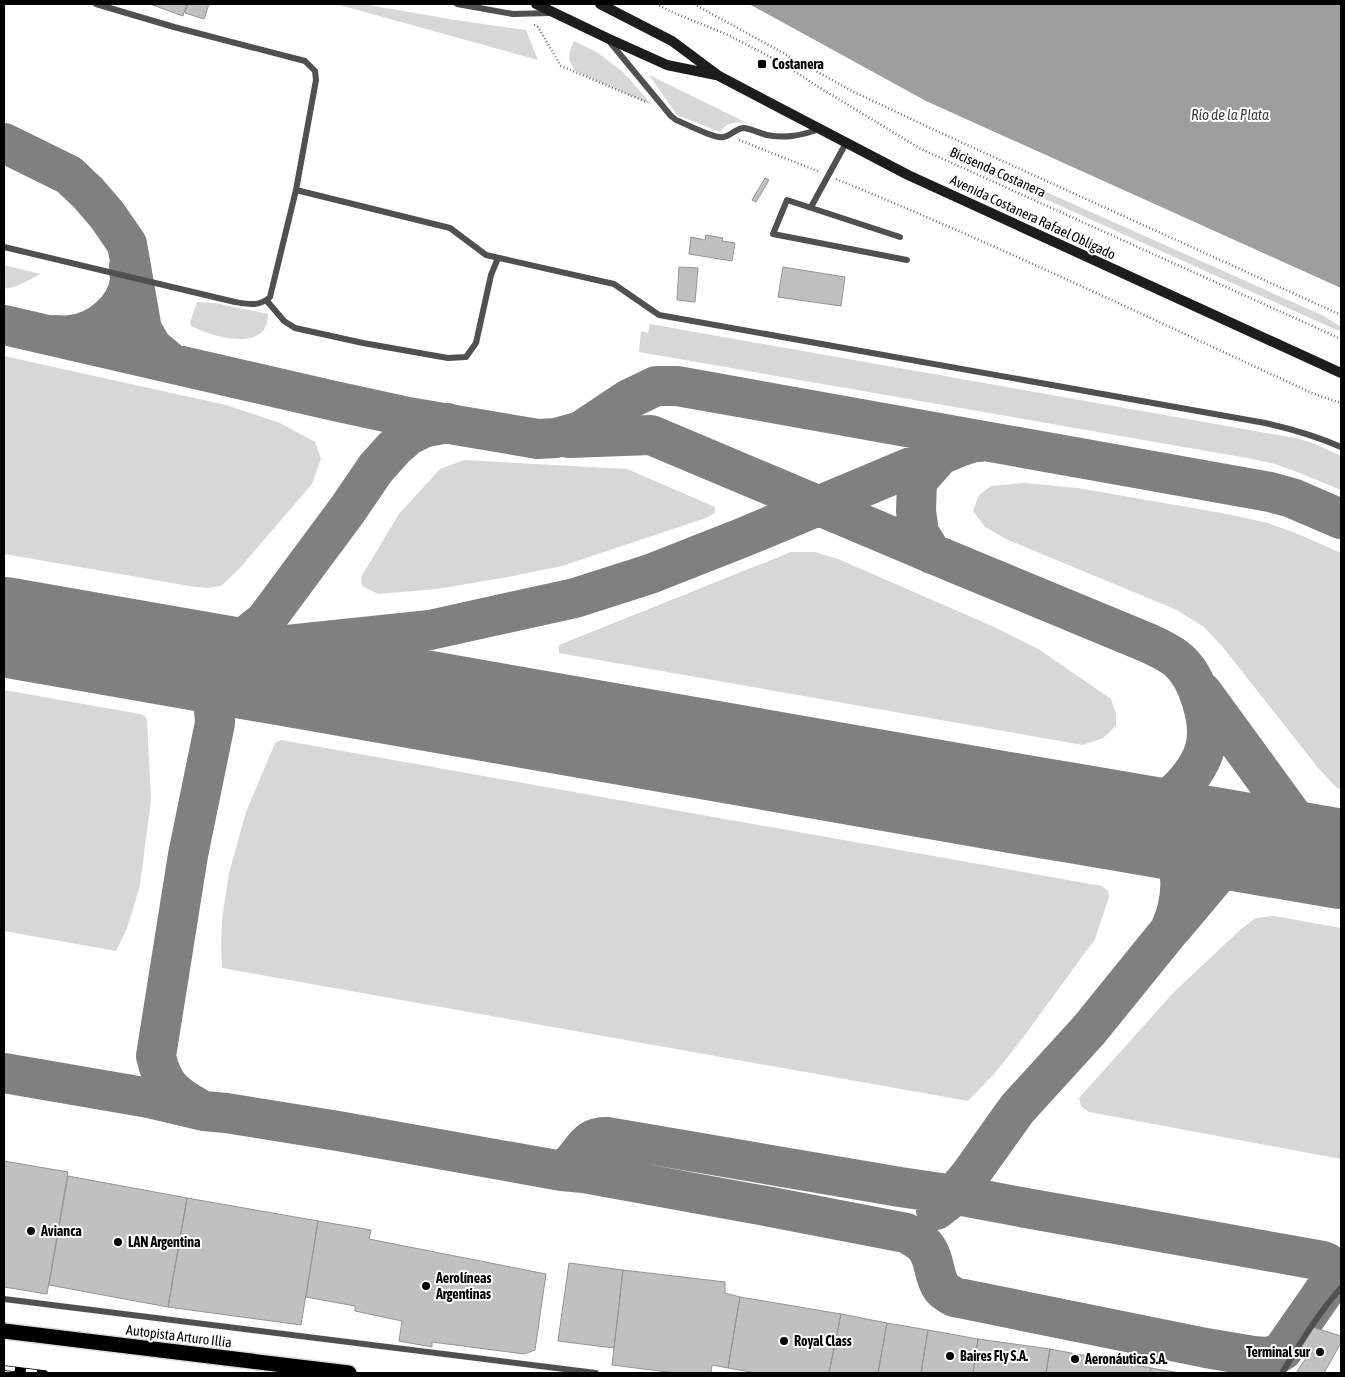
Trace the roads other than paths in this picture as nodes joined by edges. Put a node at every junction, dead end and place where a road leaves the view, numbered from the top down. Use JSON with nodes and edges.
{"nodes":[{"id":1,"x":96,"y":4,"type":"edge"},
{"id":2,"x":457,"y":4,"type":"edge"},
{"id":3,"x":536,"y":4,"type":"edge"},
{"id":4,"x":600,"y":4,"type":"edge"},
{"id":5,"x":553,"y":13,"type":"junction"},
{"id":6,"x":607,"y":38,"type":"junction"},
{"id":7,"x":719,"y":76,"type":"junction"},
{"id":8,"x":820,"y":129,"type":"junction"},
{"id":9,"x":846,"y":143,"type":"junction"},
{"id":10,"x":296,"y":190,"type":"junction"},
{"id":11,"x":811,"y":207,"type":"junction"},
{"id":12,"x":900,"y":237,"type":"dead end"},
{"id":13,"x":4,"y":247,"type":"edge"},
{"id":14,"x":498,"y":258,"type":"junction"},
{"id":15,"x":907,"y":260,"type":"dead end"},
{"id":16,"x":267,"y":301,"type":"junction"},
{"id":17,"x":1341,"y":373,"type":"edge"},
{"id":18,"x":1341,"y":447,"type":"edge"},
{"id":19,"x":1341,"y":1288,"type":"edge"},
{"id":20,"x":4,"y":1299,"type":"edge"},
{"id":21,"x":4,"y":1331,"type":"edge"},
{"id":22,"x":1286,"y":1370,"type":"edge"},
{"id":23,"x":350,"y":1373,"type":"edge"},
{"id":24,"x":596,"y":1373,"type":"edge"}],
"edges":[{"from":1,"to":10,"type":"lane"},
{"from":2,"to":5,"type":"lane"},
{"from":3,"to":5,"type":"main road","name":"Avenida Costanera Rafael Obligado"},
{"from":4,"to":7,"type":"main road","name":"Avenida Costanera Rafael Obligado"},
{"from":5,"to":6,"type":"main road","name":"Avenida Costanera Rafael Obligado"},
{"from":6,"to":7,"type":"main road","name":"Avenida Costanera Rafael Obligado"},
{"from":6,"to":8,"type":"lane"},
{"from":7,"to":8,"type":"main road","name":"Avenida Costanera Rafael Obligado"},
{"from":8,"to":9,"type":"main road","name":"Avenida Costanera Rafael Obligado"},
{"from":9,"to":11,"type":"lane"},
{"from":9,"to":17,"type":"main road","name":"Avenida Costanera Rafael Obligado"},
{"from":10,"to":14,"type":"lane"},
{"from":10,"to":16,"type":"lane"},
{"from":11,"to":12,"type":"lane"},
{"from":11,"to":15,"type":"lane"},
{"from":13,"to":16,"type":"lane"},
{"from":14,"to":16,"type":"lane"},
{"from":14,"to":18,"type":"lane"},
{"from":19,"to":22,"type":"lane"},
{"from":20,"to":24,"type":"lane"},
{"from":21,"to":23,"type":"highway","name":"Autopista Arturo Illia"}]}
